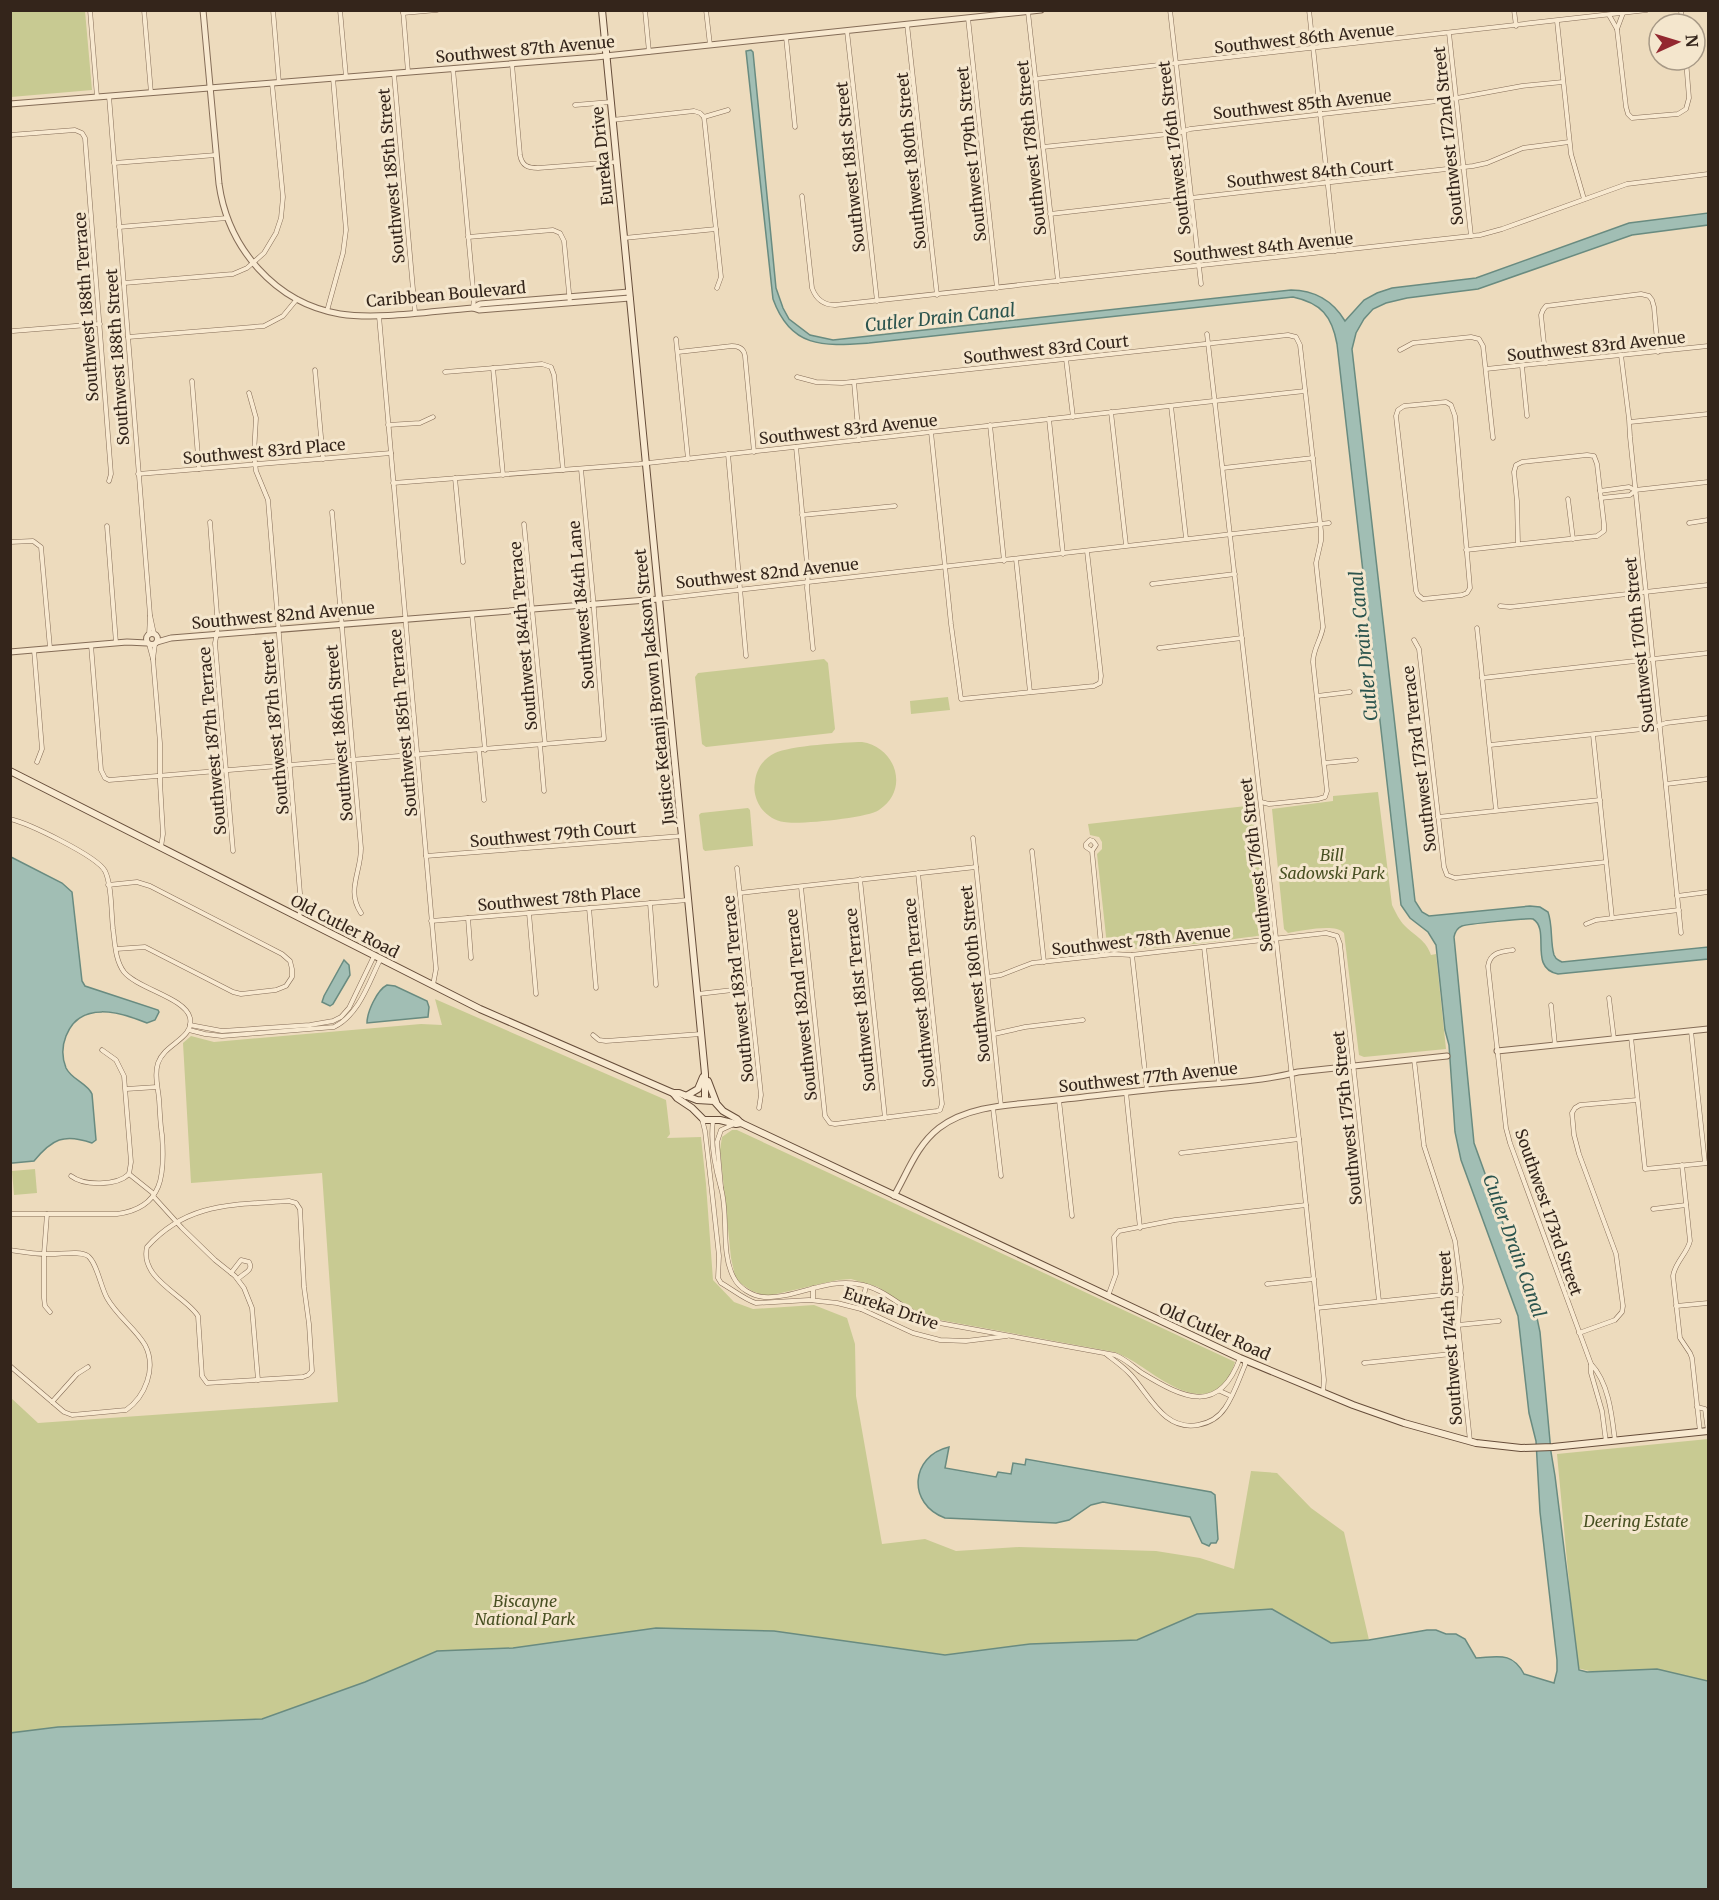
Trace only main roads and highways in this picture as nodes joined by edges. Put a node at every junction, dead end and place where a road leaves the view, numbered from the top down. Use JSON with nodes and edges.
{"nodes":[{"id":1,"x":602,"y":10,"type":"edge"},
{"id":2,"x":630,"y":295,"type":"joint"},
{"id":3,"x":10,"y":771,"type":"edge"},
{"id":4,"x":705,"y":1074,"type":"junction"},
{"id":5,"x":673,"y":1093,"type":"junction"},
{"id":6,"x":686,"y":1096,"type":"junction"},
{"id":7,"x":704,"y":1100,"type":"junction"},
{"id":8,"x":717,"y":1104,"type":"junction"},
{"id":9,"x":700,"y":1117,"type":"junction"},
{"id":10,"x":714,"y":1120,"type":"junction"},
{"id":11,"x":738,"y":1124,"type":"junction"},
{"id":12,"x":1708,"y":1431,"type":"edge"}],
"edges":[{"from":1,"to":2,"type":"main road","name":"Eureka Drive"},
{"from":2,"to":4,"type":"main road","name":"Justice Ketanji Brown Jackson Street"},
{"from":3,"to":5,"type":"main road","name":"Old Cutler Road"},
{"from":4,"to":6,"type":"main road"},
{"from":4,"to":7,"type":"main road","name":"Justice Ketanji Brown Jackson Street"},
{"from":4,"to":8,"type":"main road","name":"Justice Ketanji Brown Jackson Street"},
{"from":5,"to":6,"type":"main road","name":"Old Cutler Road"},
{"from":5,"to":9,"type":"main road","name":"Old Cutler Road"},
{"from":6,"to":7,"type":"main road","name":"Old Cutler Road"},
{"from":7,"to":8,"type":"main road"},
{"from":7,"to":9,"type":"main road"},
{"from":8,"to":10,"type":"main road"},
{"from":8,"to":11,"type":"main road","name":"Old Cutler Road"},
{"from":9,"to":10,"type":"main road"},
{"from":10,"to":11,"type":"main road","name":"Old Cutler Road"},
{"from":11,"to":12,"type":"main road","name":"Old Cutler Road"}]}
